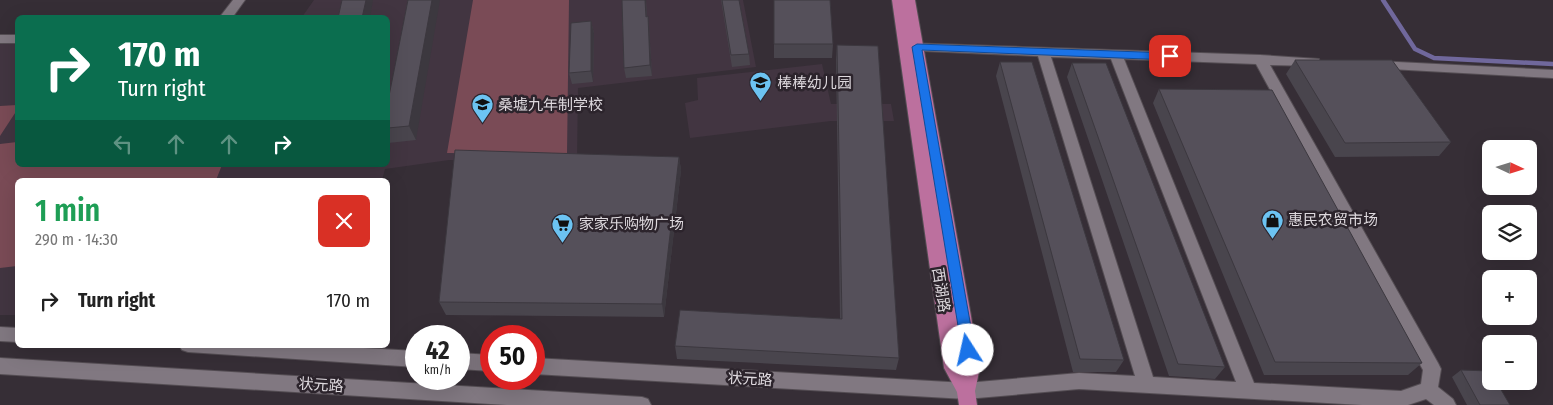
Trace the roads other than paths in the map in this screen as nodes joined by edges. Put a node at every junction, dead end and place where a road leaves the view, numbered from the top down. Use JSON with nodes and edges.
{"nodes":[{"id":1,"x":239,"y":0,"type":"edge"},
{"id":2,"x":898,"y":0,"type":"edge"},
{"id":3,"x":909,"y":0,"type":"edge"},
{"id":4,"x":227,"y":15,"type":"edge"},
{"id":5,"x":0,"y":39,"type":"edge"},
{"id":6,"x":15,"y":39,"type":"edge"},
{"id":7,"x":911,"y":47,"type":"junction"},
{"id":8,"x":1043,"y":51,"type":"junction"},
{"id":9,"x":1116,"y":55,"type":"junction"},
{"id":10,"x":1260,"y":60,"type":"junction"},
{"id":11,"x":1328,"y":63,"type":"edge"},
{"id":12,"x":1367,"y":65,"type":"edge"},
{"id":13,"x":1553,"y":74,"type":"edge"},
{"id":14,"x":0,"y":334,"type":"edge"},
{"id":15,"x":15,"y":335,"type":"edge"},
{"id":16,"x":237,"y":348,"type":"edge"},
{"id":17,"x":405,"y":358,"type":"edge"},
{"id":18,"x":0,"y":366,"type":"edge"},
{"id":19,"x":545,"y":367,"type":"edge"},
{"id":20,"x":1147,"y":385,"type":"junction"},
{"id":21,"x":1429,"y":390,"type":"junction"},
{"id":22,"x":1248,"y":391,"type":"junction"},
{"id":23,"x":967,"y":398,"type":"edge"},
{"id":24,"x":642,"y":405,"type":"edge"},
{"id":25,"x":1447,"y":405,"type":"edge"}],
"edges":[{"from":1,"to":4,"type":"street"},
{"from":2,"to":7,"type":"main road","name":"西湖路"},
{"from":3,"to":7,"type":"main road","name":"西湖路"},
{"from":5,"to":6,"type":"street"},
{"from":7,"to":8,"type":"street"},
{"from":7,"to":23,"type":"main road","name":"西湖路"},
{"from":8,"to":9,"type":"street"},
{"from":8,"to":20,"type":"street"},
{"from":9,"to":10,"type":"street"},
{"from":9,"to":22,"type":"street"},
{"from":10,"to":11,"type":"street"},
{"from":10,"to":21,"type":"street"},
{"from":12,"to":13,"type":"street"},
{"from":14,"to":15,"type":"street"},
{"from":16,"to":17,"type":"street"},
{"from":18,"to":24,"type":"street","name":"状元路"},
{"from":19,"to":23,"type":"street","name":"状元路"},
{"from":20,"to":22,"type":"street","name":"状元路"},
{"from":20,"to":23,"type":"street","name":"状元路"},
{"from":21,"to":22,"type":"street","name":"状元路"},
{"from":21,"to":25,"type":"street"}]}
